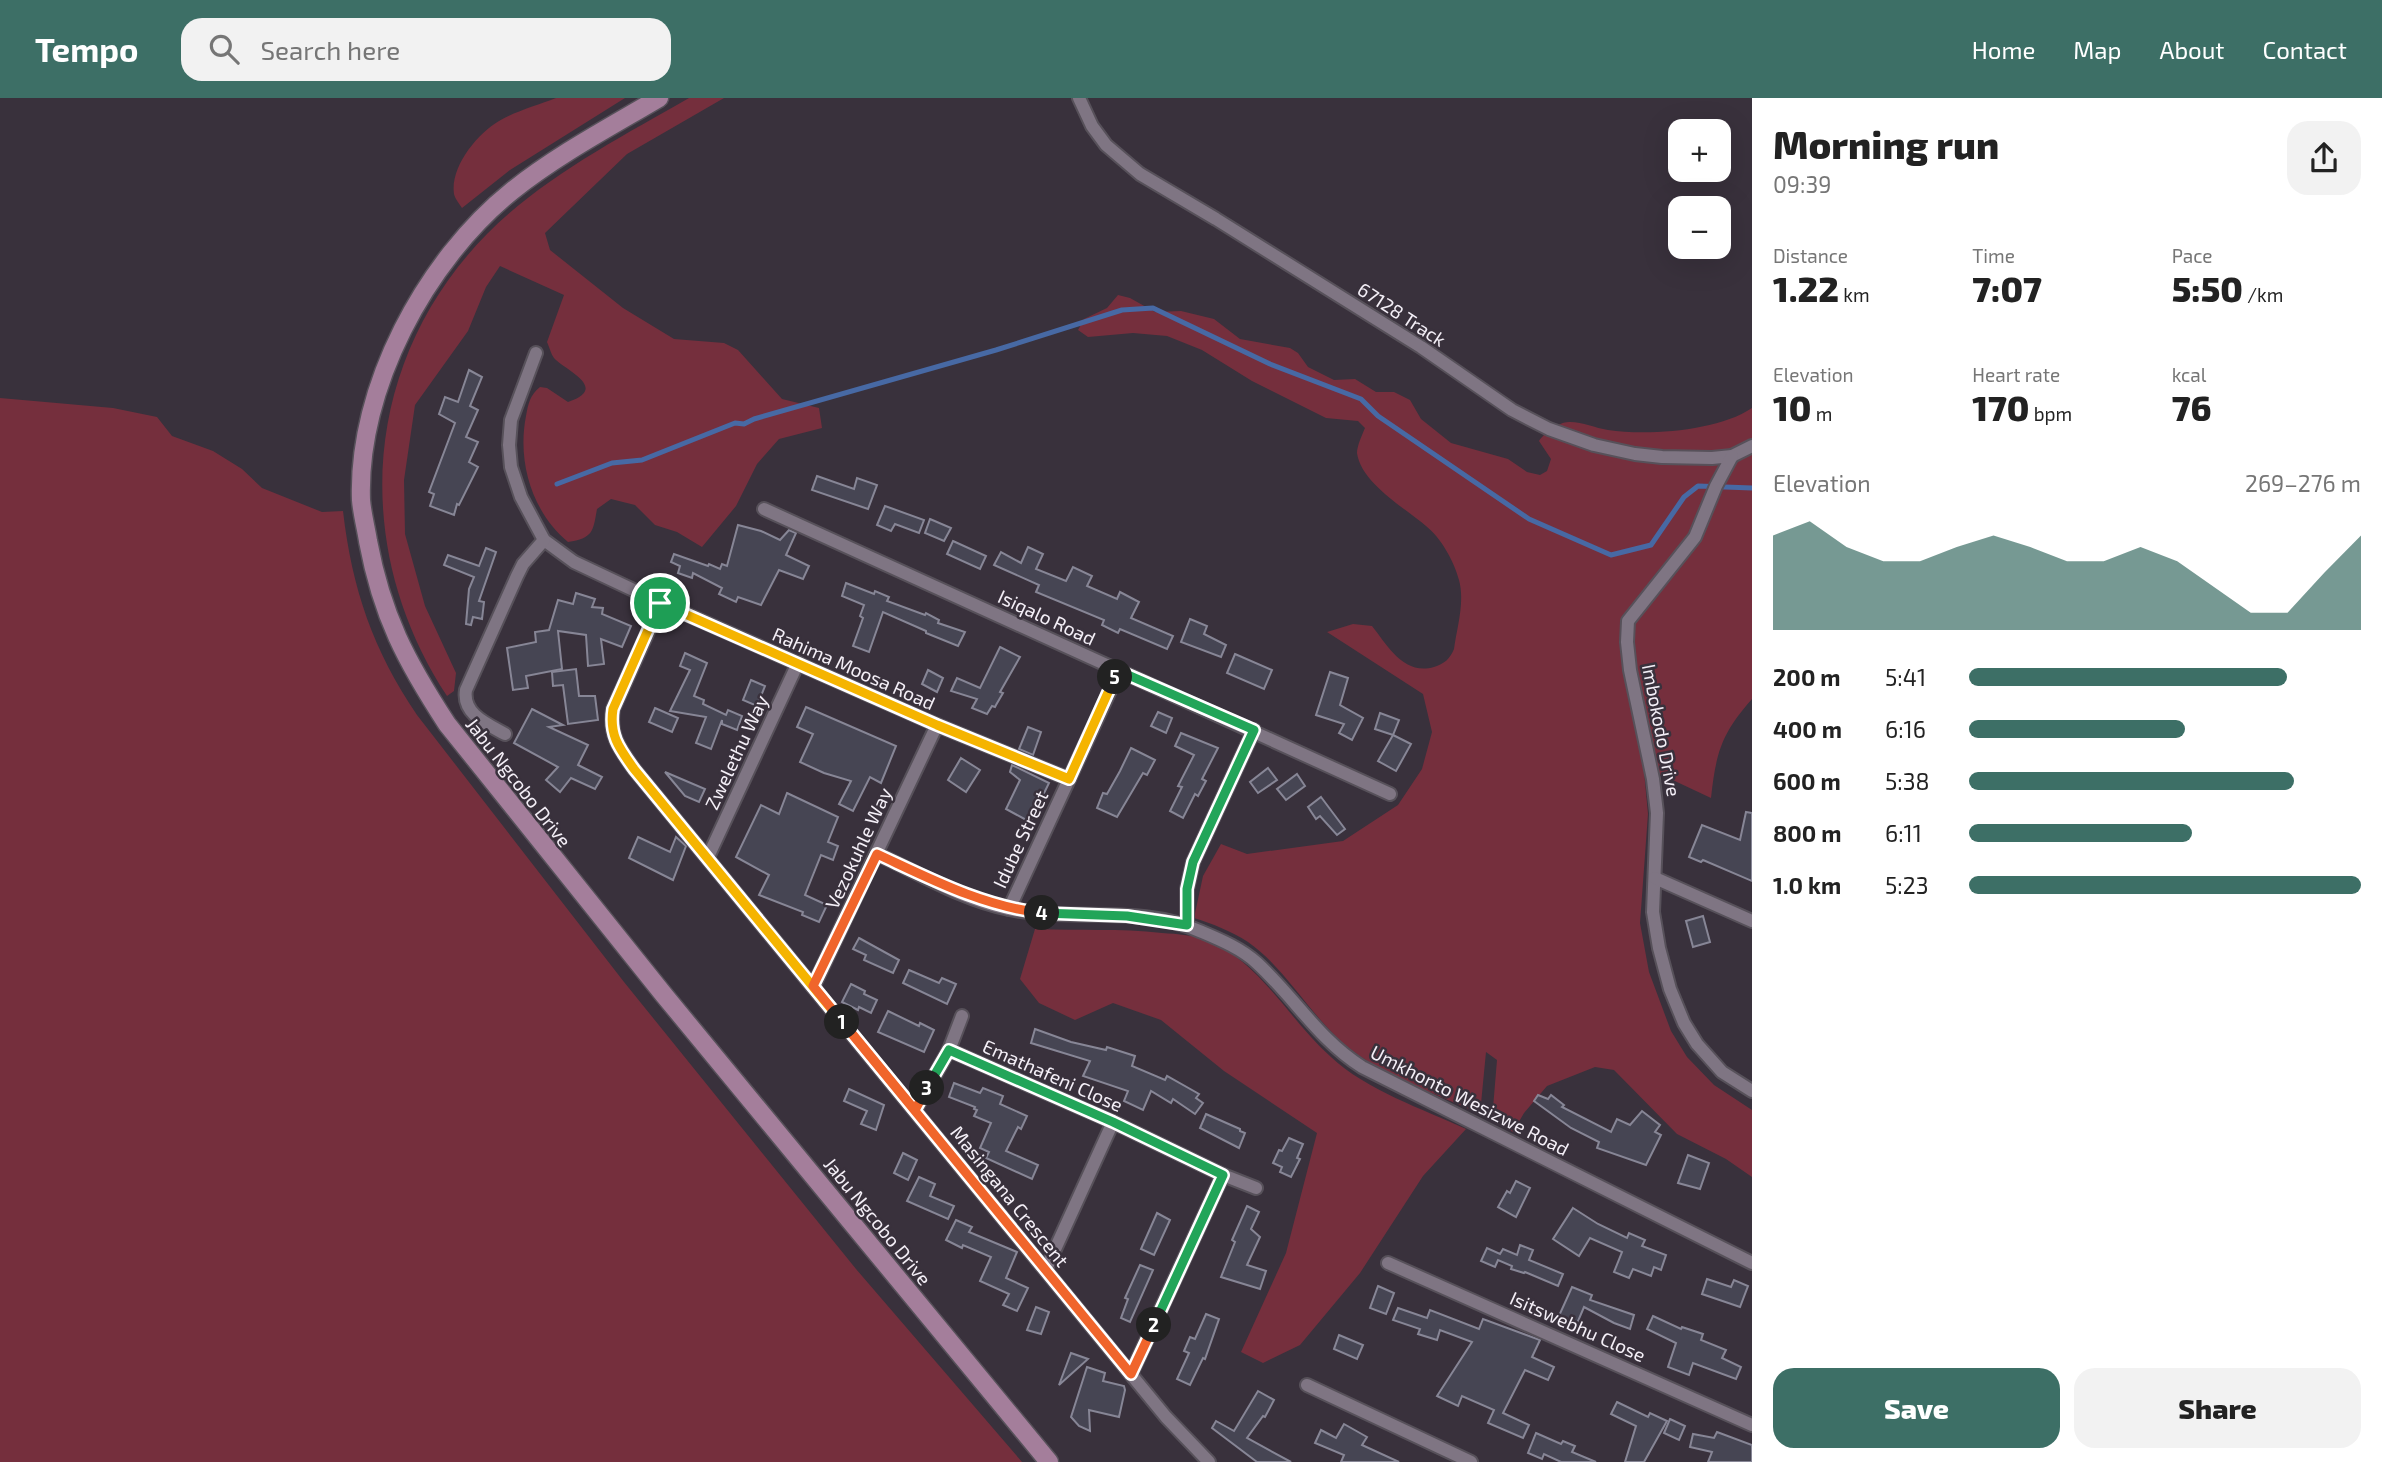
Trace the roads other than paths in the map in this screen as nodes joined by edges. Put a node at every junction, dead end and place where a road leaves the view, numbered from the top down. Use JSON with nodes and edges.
{"nodes":[{"id":1,"x":659,"y":98,"type":"edge"},
{"id":2,"x":1079,"y":98,"type":"edge"},
{"id":3,"x":536,"y":353,"type":"dead end"},
{"id":4,"x":1752,"y":446,"type":"edge"},
{"id":5,"x":1732,"y":456,"type":"junction"},
{"id":6,"x":764,"y":509,"type":"dead end"},
{"id":7,"x":544,"y":540,"type":"junction"},
{"id":8,"x":660,"y":603,"type":"junction"},
{"id":9,"x":798,"y":663,"type":"junction"},
{"id":10,"x":1119,"y":671,"type":"junction"},
{"id":11,"x":937,"y":725,"type":"junction"},
{"id":12,"x":1254,"y":730,"type":"junction"},
{"id":13,"x":505,"y":734,"type":"dead end"},
{"id":14,"x":1069,"y":779,"type":"junction"},
{"id":15,"x":1390,"y":794,"type":"dead end"},
{"id":16,"x":877,"y":854,"type":"junction"},
{"id":17,"x":708,"y":857,"type":"junction"},
{"id":18,"x":1655,"y":878,"type":"junction"},
{"id":19,"x":1009,"y":909,"type":"junction"},
{"id":20,"x":1752,"y":922,"type":"edge"},
{"id":21,"x":1187,"y":925,"type":"junction"},
{"id":22,"x":813,"y":986,"type":"junction"},
{"id":23,"x":962,"y":1016,"type":"dead end"},
{"id":24,"x":949,"y":1050,"type":"junction"},
{"id":25,"x":1752,"y":1091,"type":"edge"},
{"id":26,"x":915,"y":1110,"type":"junction"},
{"id":27,"x":1113,"y":1122,"type":"junction"},
{"id":28,"x":1223,"y":1175,"type":"junction"},
{"id":29,"x":1256,"y":1188,"type":"dead end"},
{"id":30,"x":1388,"y":1263,"type":"dead end"},
{"id":31,"x":1752,"y":1263,"type":"edge"},
{"id":32,"x":1045,"y":1269,"type":"junction"},
{"id":33,"x":1131,"y":1374,"type":"junction"},
{"id":34,"x":1307,"y":1385,"type":"dead end"},
{"id":35,"x":1752,"y":1425,"type":"edge"},
{"id":36,"x":1452,"y":1458,"type":"edge"},
{"id":37,"x":1049,"y":1462,"type":"edge"},
{"id":38,"x":1209,"y":1462,"type":"edge"},
{"id":39,"x":1471,"y":1462,"type":"edge"}],
"edges":[{"from":1,"to":37,"type":"main road","name":"Jabu Ngcobo Drive"},
{"from":2,"to":5,"type":"street","name":"67128 Track"},
{"from":3,"to":7,"type":"street","name":"Rahima Moosa Road"},
{"from":4,"to":5,"type":"street","name":"67128 Track"},
{"from":5,"to":18,"type":"street","name":"Imbokodo Drive"},
{"from":6,"to":10,"type":"street","name":"Isiqalo Road"},
{"from":7,"to":8,"type":"street","name":"Rahima Moosa Road"},
{"from":7,"to":13,"type":"street"},
{"from":8,"to":9,"type":"street","name":"Rahima Moosa Road"},
{"from":8,"to":17,"type":"street","name":"Masingana Crescent"},
{"from":9,"to":11,"type":"street","name":"Rahima Moosa Road"},
{"from":9,"to":17,"type":"street","name":"Zwelethu Way"},
{"from":10,"to":12,"type":"street","name":"Isiqalo Road"},
{"from":10,"to":14,"type":"street","name":"Idube Street"},
{"from":11,"to":14,"type":"street","name":"Rahima Moosa Road"},
{"from":11,"to":16,"type":"street","name":"Vezokuhle Way"},
{"from":12,"to":15,"type":"street","name":"Isiqalo Road"},
{"from":12,"to":21,"type":"street"},
{"from":14,"to":19,"type":"street","name":"Idube Street"},
{"from":16,"to":19,"type":"street","name":"Umkhonto Wesizwe Road"},
{"from":16,"to":22,"type":"street","name":"Vezokuhle Way"},
{"from":17,"to":22,"type":"street","name":"Masingana Crescent"},
{"from":18,"to":20,"type":"street"},
{"from":18,"to":25,"type":"street","name":"Imbokodo Drive"},
{"from":19,"to":21,"type":"street","name":"Umkhonto Wesizwe Road"},
{"from":21,"to":31,"type":"street","name":"Umkhonto Wesizwe Road"},
{"from":22,"to":26,"type":"street","name":"Masingana Crescent"},
{"from":23,"to":24,"type":"street"},
{"from":24,"to":26,"type":"street"},
{"from":24,"to":27,"type":"street","name":"Emathafeni Close"},
{"from":26,"to":32,"type":"street","name":"Masingana Crescent"},
{"from":27,"to":28,"type":"street","name":"Emathafeni Close"},
{"from":27,"to":32,"type":"street"},
{"from":28,"to":29,"type":"street","name":"Emathafeni Close"},
{"from":28,"to":33,"type":"street"},
{"from":30,"to":35,"type":"street","name":"Isitswebhu Close"},
{"from":32,"to":33,"type":"street","name":"Masingana Crescent"},
{"from":33,"to":38,"type":"street","name":"Masingana Crescent"},
{"from":34,"to":36,"type":"street"},
{"from":36,"to":39,"type":"street"}]}
